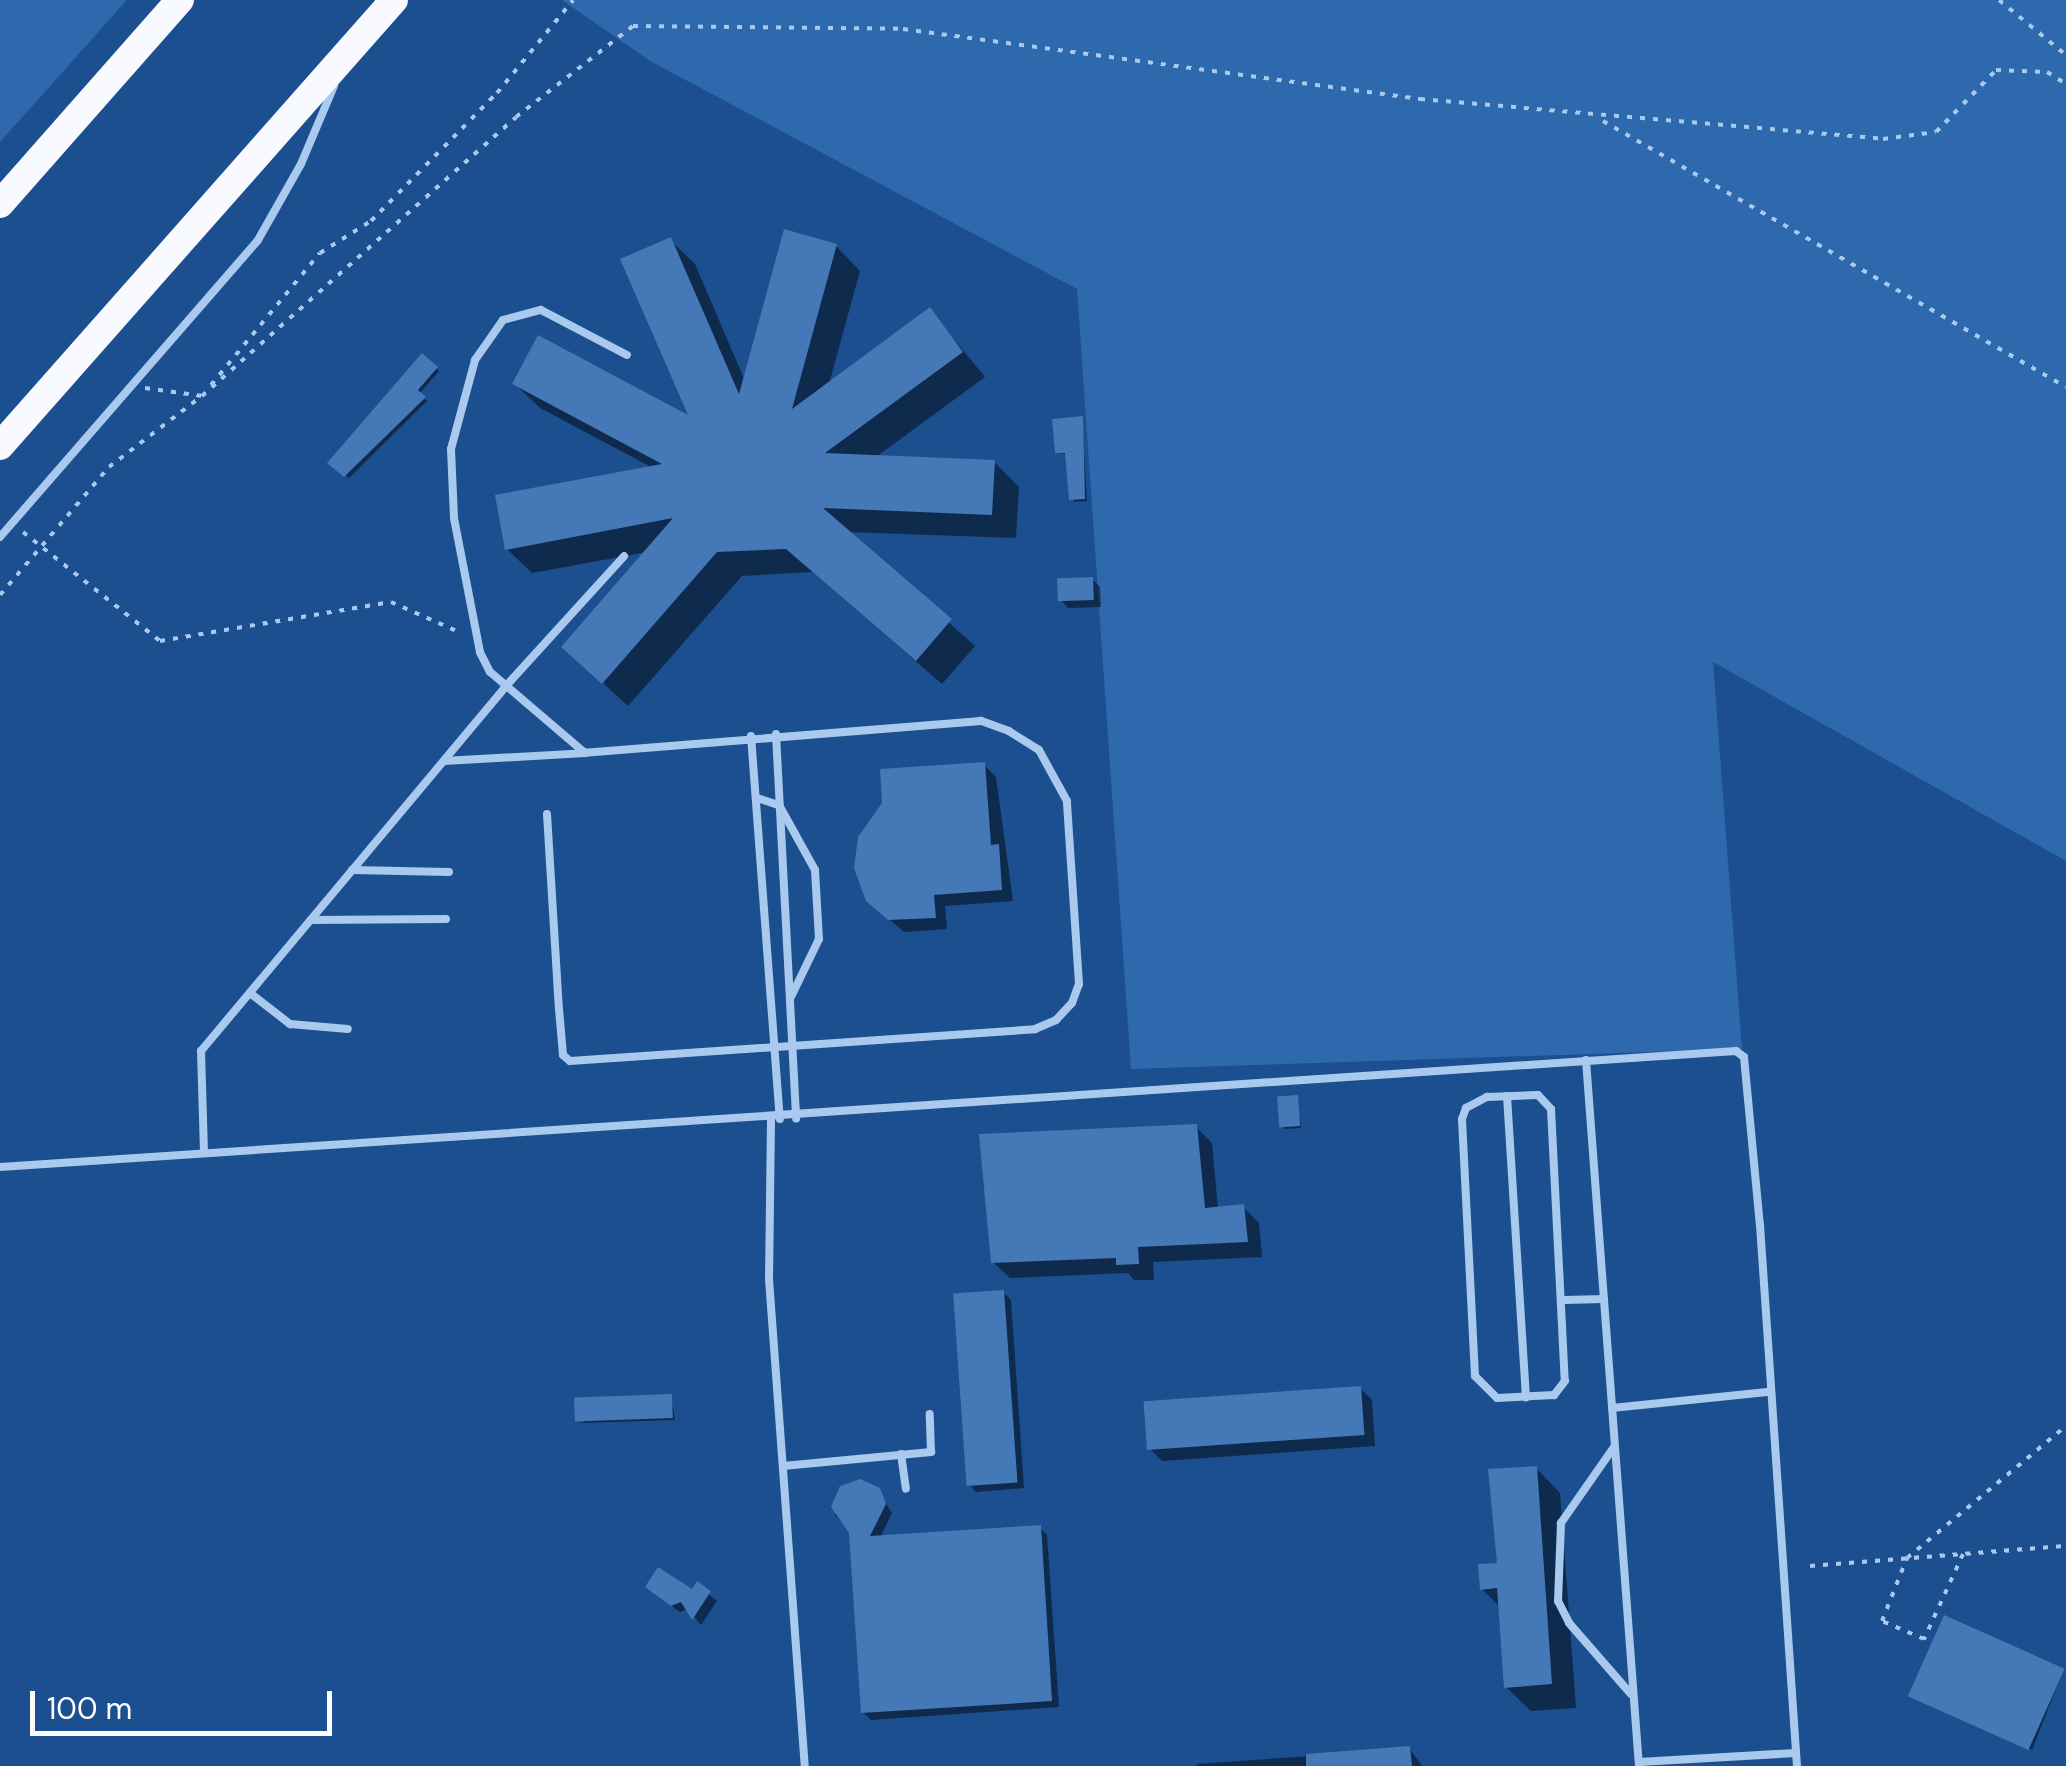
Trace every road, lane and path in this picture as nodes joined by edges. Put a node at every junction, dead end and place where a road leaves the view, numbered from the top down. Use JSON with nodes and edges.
{"nodes":[{"id":1,"x":180,"y":0,"type":"edge"},
{"id":2,"x":394,"y":0,"type":"edge"},
{"id":3,"x":573,"y":0,"type":"edge"},
{"id":4,"x":1999,"y":0,"type":"edge"},
{"id":5,"x":350,"y":49,"type":"junction"},
{"id":6,"x":2066,"y":54,"type":"edge"},
{"id":7,"x":2066,"y":84,"type":"edge"},
{"id":8,"x":1599,"y":119,"type":"junction"},
{"id":9,"x":4,"y":190,"type":"edge"},
{"id":10,"x":627,"y":355,"type":"dead end"},
{"id":11,"x":133,"y":386,"type":"junction"},
{"id":12,"x":2066,"y":387,"type":"edge"},
{"id":13,"x":202,"y":396,"type":"junction"},
{"id":14,"x":0,"y":446,"type":"edge"},
{"id":15,"x":12,"y":523,"type":"junction"},
{"id":16,"x":0,"y":536,"type":"edge"},
{"id":17,"x":45,"y":549,"type":"junction"},
{"id":18,"x":624,"y":556,"type":"dead end"},
{"id":19,"x":0,"y":595,"type":"edge"},
{"id":20,"x":478,"y":640,"type":"junction"},
{"id":21,"x":506,"y":686,"type":"junction"},
{"id":22,"x":776,"y":734,"type":"junction"},
{"id":23,"x":752,"y":736,"type":"junction"},
{"id":24,"x":585,"y":753,"type":"junction"},
{"id":25,"x":444,"y":761,"type":"junction"},
{"id":26,"x":757,"y":798,"type":"junction"},
{"id":27,"x":779,"y":805,"type":"junction"},
{"id":28,"x":547,"y":814,"type":"dead end"},
{"id":29,"x":352,"y":870,"type":"junction"},
{"id":30,"x":449,"y":872,"type":"dead end"},
{"id":31,"x":446,"y":919,"type":"dead end"},
{"id":32,"x":310,"y":920,"type":"junction"},
{"id":33,"x":250,"y":993,"type":"junction"},
{"id":34,"x":791,"y":997,"type":"junction"},
{"id":35,"x":348,"y":1029,"type":"dead end"},
{"id":36,"x":794,"y":1045,"type":"junction"},
{"id":37,"x":777,"y":1046,"type":"junction"},
{"id":38,"x":1586,"y":1060,"type":"junction"},
{"id":39,"x":1507,"y":1096,"type":"junction"},
{"id":40,"x":796,"y":1118,"type":"junction"},
{"id":41,"x":776,"y":1119,"type":"junction"},
{"id":42,"x":204,"y":1152,"type":"junction"},
{"id":43,"x":0,"y":1167,"type":"edge"},
{"id":44,"x":1604,"y":1299,"type":"junction"},
{"id":45,"x":1564,"y":1300,"type":"junction"},
{"id":46,"x":1768,"y":1392,"type":"junction"},
{"id":47,"x":1526,"y":1397,"type":"junction"},
{"id":48,"x":1612,"y":1408,"type":"junction"},
{"id":49,"x":930,"y":1414,"type":"dead end"},
{"id":50,"x":2066,"y":1426,"type":"edge"},
{"id":51,"x":1614,"y":1447,"type":"junction"},
{"id":52,"x":901,"y":1454,"type":"junction"},
{"id":53,"x":783,"y":1466,"type":"junction"},
{"id":54,"x":906,"y":1489,"type":"dead end"},
{"id":55,"x":2064,"y":1546,"type":"edge"},
{"id":56,"x":1963,"y":1554,"type":"junction"},
{"id":57,"x":1906,"y":1558,"type":"junction"},
{"id":58,"x":1810,"y":1566,"type":"dead end"},
{"id":59,"x":1632,"y":1695,"type":"junction"},
{"id":60,"x":1796,"y":1753,"type":"junction"},
{"id":61,"x":1639,"y":1764,"type":"edge"},
{"id":62,"x":806,"y":1766,"type":"edge"},
{"id":63,"x":1797,"y":1766,"type":"edge"}],
"edges":[{"from":1,"to":9,"type":"highway"},
{"from":2,"to":5,"type":"highway"},
{"from":3,"to":13,"type":"path"},
{"from":4,"to":6,"type":"path"},
{"from":5,"to":11,"type":"lane"},
{"from":5,"to":14,"type":"highway"},
{"from":7,"to":8,"type":"path"},
{"from":8,"to":12,"type":"path"},
{"from":8,"to":13,"type":"path"},
{"from":10,"to":20,"type":"lane"},
{"from":11,"to":13,"type":"path"},
{"from":11,"to":15,"type":"lane"},
{"from":13,"to":17,"type":"path"},
{"from":15,"to":16,"type":"lane"},
{"from":15,"to":17,"type":"path"},
{"from":17,"to":19,"type":"path"},
{"from":17,"to":20,"type":"path"},
{"from":18,"to":21,"type":"lane"},
{"from":20,"to":21,"type":"lane"},
{"from":21,"to":24,"type":"lane"},
{"from":21,"to":25,"type":"lane"},
{"from":22,"to":23,"type":"lane"},
{"from":22,"to":27,"type":"lane"},
{"from":22,"to":36,"type":"lane"},
{"from":23,"to":24,"type":"lane"},
{"from":23,"to":26,"type":"lane"},
{"from":24,"to":25,"type":"lane"},
{"from":25,"to":29,"type":"lane"},
{"from":26,"to":27,"type":"lane"},
{"from":26,"to":37,"type":"lane"},
{"from":27,"to":34,"type":"lane"},
{"from":27,"to":34,"type":"lane"},
{"from":28,"to":37,"type":"lane"},
{"from":29,"to":30,"type":"lane"},
{"from":29,"to":32,"type":"lane"},
{"from":31,"to":32,"type":"lane"},
{"from":32,"to":33,"type":"lane"},
{"from":33,"to":35,"type":"lane"},
{"from":33,"to":42,"type":"lane"},
{"from":34,"to":36,"type":"lane"},
{"from":36,"to":37,"type":"lane"},
{"from":36,"to":40,"type":"lane"},
{"from":37,"to":41,"type":"lane"},
{"from":38,"to":40,"type":"lane"},
{"from":38,"to":44,"type":"lane"},
{"from":38,"to":46,"type":"lane"},
{"from":39,"to":45,"type":"lane"},
{"from":39,"to":47,"type":"lane"},
{"from":39,"to":47,"type":"lane"},
{"from":40,"to":41,"type":"lane"},
{"from":41,"to":42,"type":"lane"},
{"from":41,"to":53,"type":"lane"},
{"from":42,"to":43,"type":"lane"},
{"from":44,"to":45,"type":"lane"},
{"from":44,"to":48,"type":"lane"},
{"from":45,"to":47,"type":"lane"},
{"from":46,"to":48,"type":"lane"},
{"from":46,"to":60,"type":"lane"},
{"from":48,"to":51,"type":"lane"},
{"from":49,"to":52,"type":"lane"},
{"from":50,"to":57,"type":"path"},
{"from":51,"to":59,"type":"lane"},
{"from":51,"to":59,"type":"lane"},
{"from":52,"to":53,"type":"lane"},
{"from":52,"to":54,"type":"lane"},
{"from":53,"to":62,"type":"lane"},
{"from":55,"to":56,"type":"path"},
{"from":56,"to":57,"type":"path"},
{"from":56,"to":57,"type":"path"},
{"from":57,"to":58,"type":"path"},
{"from":59,"to":61,"type":"lane"},
{"from":60,"to":61,"type":"lane"},
{"from":60,"to":63,"type":"lane"}]}
